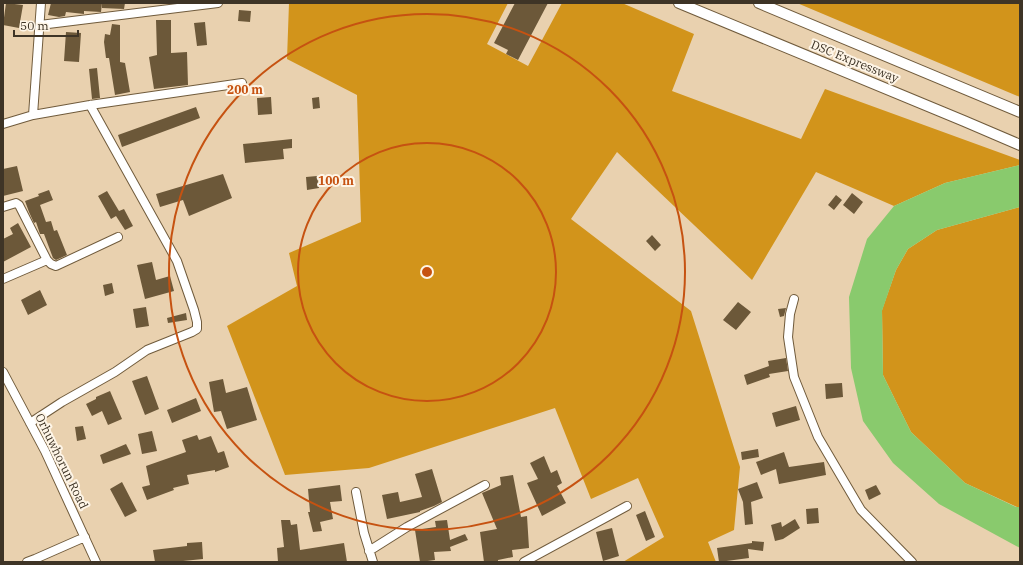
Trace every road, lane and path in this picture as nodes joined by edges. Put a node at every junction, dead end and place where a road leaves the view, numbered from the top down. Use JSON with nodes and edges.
{"nodes":[{"id":1,"x":41,"y":3,"type":"edge"},
{"id":2,"x":218,"y":3,"type":"edge"},
{"id":3,"x":679,"y":3,"type":"edge"},
{"id":4,"x":759,"y":3,"type":"edge"},
{"id":5,"x":40,"y":25,"type":"junction"},
{"id":6,"x":242,"y":83,"type":"dead end"},
{"id":7,"x":90,"y":105,"type":"junction"},
{"id":8,"x":1020,"y":112,"type":"edge"},
{"id":9,"x":33,"y":115,"type":"junction"},
{"id":10,"x":3,"y":124,"type":"edge"},
{"id":11,"x":1020,"y":145,"type":"edge"},
{"id":12,"x":3,"y":207,"type":"edge"},
{"id":13,"x":118,"y":237,"type":"dead end"},
{"id":14,"x":47,"y":260,"type":"junction"},
{"id":15,"x":3,"y":279,"type":"edge"},
{"id":16,"x":794,"y":298,"type":"dead end"},
{"id":17,"x":3,"y":372,"type":"edge"},
{"id":18,"x":30,"y":422,"type":"junction"},
{"id":19,"x":485,"y":485,"type":"dead end"},
{"id":20,"x":356,"y":492,"type":"dead end"},
{"id":21,"x":627,"y":506,"type":"dead end"},
{"id":22,"x":84,"y":537,"type":"junction"},
{"id":23,"x":369,"y":551,"type":"junction"},
{"id":24,"x":27,"y":562,"type":"edge"},
{"id":25,"x":96,"y":562,"type":"edge"},
{"id":26,"x":373,"y":562,"type":"edge"},
{"id":27,"x":524,"y":562,"type":"edge"},
{"id":28,"x":912,"y":562,"type":"edge"}],
"edges":[{"from":1,"to":5,"type":"street"},
{"from":2,"to":5,"type":"street"},
{"from":3,"to":11,"type":"main road","name":"DSC Expressway"},
{"from":4,"to":8,"type":"main road","name":"DSC Expressway"},
{"from":5,"to":9,"type":"street"},
{"from":6,"to":7,"type":"street"},
{"from":7,"to":9,"type":"street"},
{"from":7,"to":18,"type":"street"},
{"from":9,"to":10,"type":"street"},
{"from":12,"to":14,"type":"street"},
{"from":13,"to":14,"type":"street"},
{"from":14,"to":15,"type":"street"},
{"from":16,"to":28,"type":"street"},
{"from":17,"to":18,"type":"street","name":"Orhuwhorun Road"},
{"from":18,"to":22,"type":"street","name":"Orhuwhorun Road"},
{"from":19,"to":23,"type":"street"},
{"from":20,"to":23,"type":"street"},
{"from":21,"to":27,"type":"street"},
{"from":22,"to":24,"type":"street"},
{"from":22,"to":25,"type":"street","name":"Orhuwhorun Road"},
{"from":23,"to":26,"type":"street"}]}
